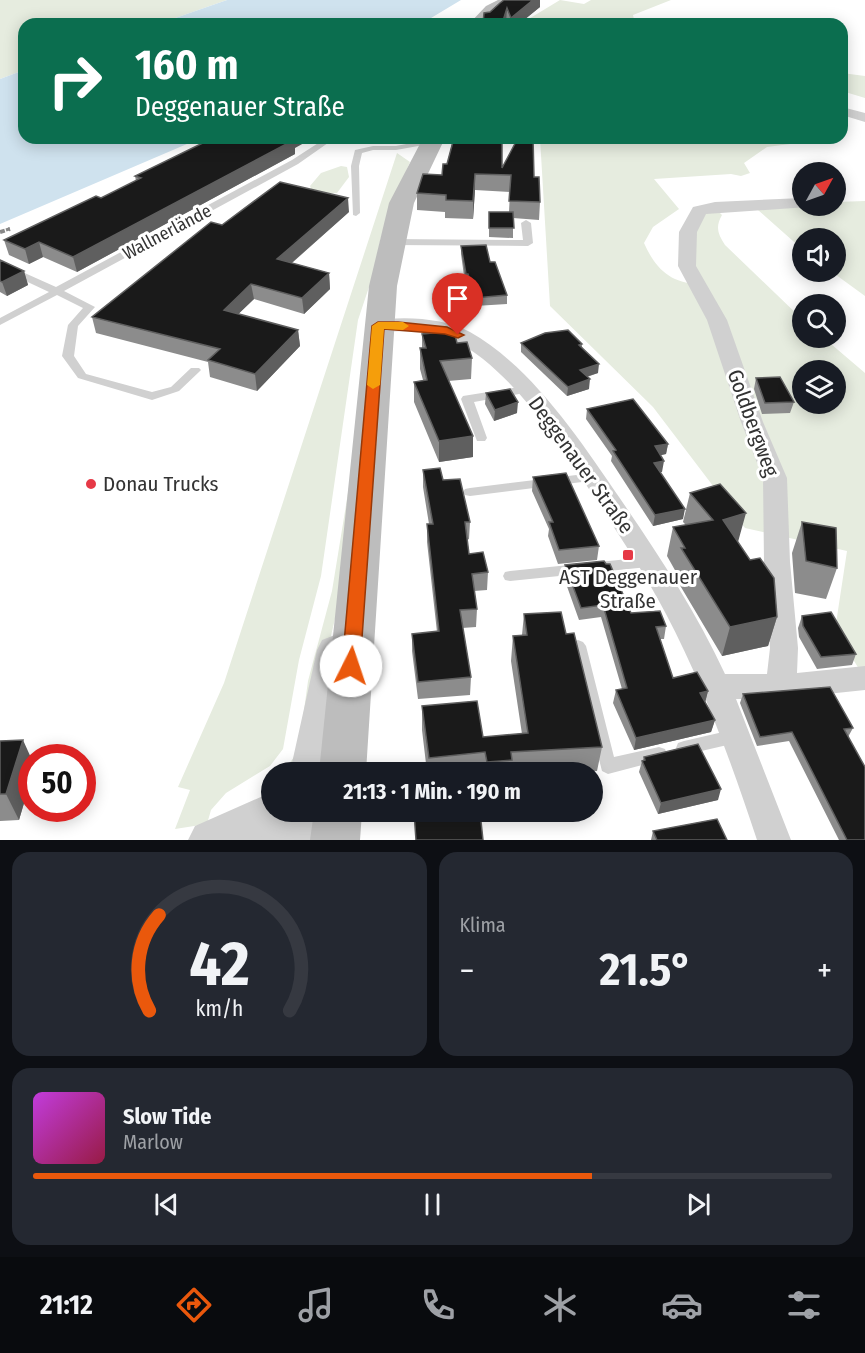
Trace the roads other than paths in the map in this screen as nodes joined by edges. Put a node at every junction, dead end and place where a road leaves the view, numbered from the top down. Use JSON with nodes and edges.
{"nodes":[{"id":1,"x":510,"y":0,"type":"edge"},
{"id":2,"x":486,"y":18,"type":"edge"},
{"id":3,"x":848,"y":113,"type":"edge"},
{"id":4,"x":865,"y":118,"type":"edge"},
{"id":5,"x":322,"y":144,"type":"edge"},
{"id":6,"x":413,"y":144,"type":"edge"},
{"id":7,"x":429,"y":144,"type":"edge"},
{"id":8,"x":393,"y":148,"type":"junction"},
{"id":9,"x":414,"y":159,"type":"junction"},
{"id":10,"x":792,"y":203,"type":"edge"},
{"id":11,"x":356,"y":213,"type":"dead end"},
{"id":12,"x":526,"y":223,"type":"dead end"},
{"id":13,"x":392,"y":242,"type":"junction"},
{"id":14,"x":0,"y":265,"type":"edge"},
{"id":15,"x":56,"y":292,"type":"junction"},
{"id":16,"x":0,"y":322,"type":"edge"},
{"id":17,"x":378,"y":326,"type":"junction"},
{"id":18,"x":195,"y":370,"type":"dead end"},
{"id":19,"x":526,"y":390,"type":"junction"},
{"id":20,"x":481,"y":438,"type":"dead end"},
{"id":21,"x":593,"y":477,"type":"junction"},
{"id":22,"x":470,"y":492,"type":"dead end"},
{"id":23,"x":648,"y":562,"type":"junction"},
{"id":24,"x":510,"y":576,"type":"dead end"},
{"id":25,"x":354,"y":627,"type":"junction"},
{"id":26,"x":578,"y":646,"type":"edge"},
{"id":27,"x":865,"y":678,"type":"edge"},
{"id":28,"x":714,"y":686,"type":"junction"},
{"id":29,"x":779,"y":687,"type":"junction"},
{"id":30,"x":736,"y":736,"type":"junction"},
{"id":31,"x":312,"y":762,"type":"edge"},
{"id":32,"x":343,"y":762,"type":"edge"},
{"id":33,"x":261,"y":816,"type":"edge"},
{"id":34,"x":336,"y":826,"type":"edge"},
{"id":35,"x":209,"y":840,"type":"edge"},
{"id":36,"x":774,"y":840,"type":"edge"}],
"edges":[{"from":1,"to":2,"type":"main road"},
{"from":3,"to":4,"type":"street"},
{"from":5,"to":15,"type":"lane","name":"Wallnerlände"},
{"from":6,"to":8,"type":"lane"},
{"from":7,"to":9,"type":"main road"},
{"from":8,"to":9,"type":"lane"},
{"from":8,"to":11,"type":"lane"},
{"from":9,"to":13,"type":"main road"},
{"from":10,"to":29,"type":"street","name":"Goldbergweg"},
{"from":12,"to":13,"type":"lane"},
{"from":13,"to":17,"type":"main road"},
{"from":14,"to":15,"type":"lane"},
{"from":15,"to":16,"type":"lane","name":"Wallnerlände"},
{"from":15,"to":18,"type":"lane"},
{"from":17,"to":19,"type":"street","name":"Deggenauer Straße"},
{"from":17,"to":25,"type":"main road"},
{"from":19,"to":20,"type":"lane"},
{"from":19,"to":21,"type":"street","name":"Deggenauer Straße"},
{"from":21,"to":22,"type":"lane"},
{"from":21,"to":23,"type":"street","name":"Deggenauer Straße"},
{"from":23,"to":24,"type":"lane","name":"Deggenauer Straße"},
{"from":23,"to":28,"type":"street","name":"Deggenauer Straße"},
{"from":25,"to":31,"type":"street"},
{"from":25,"to":32,"type":"main road"},
{"from":26,"to":30,"type":"lane"},
{"from":27,"to":29,"type":"street"},
{"from":28,"to":29,"type":"street"},
{"from":28,"to":30,"type":"street","name":"Deggenauer Straße"},
{"from":30,"to":36,"type":"street","name":"Deggenauer Straße"},
{"from":33,"to":35,"type":"street"},
{"from":34,"to":35,"type":"street"}]}
